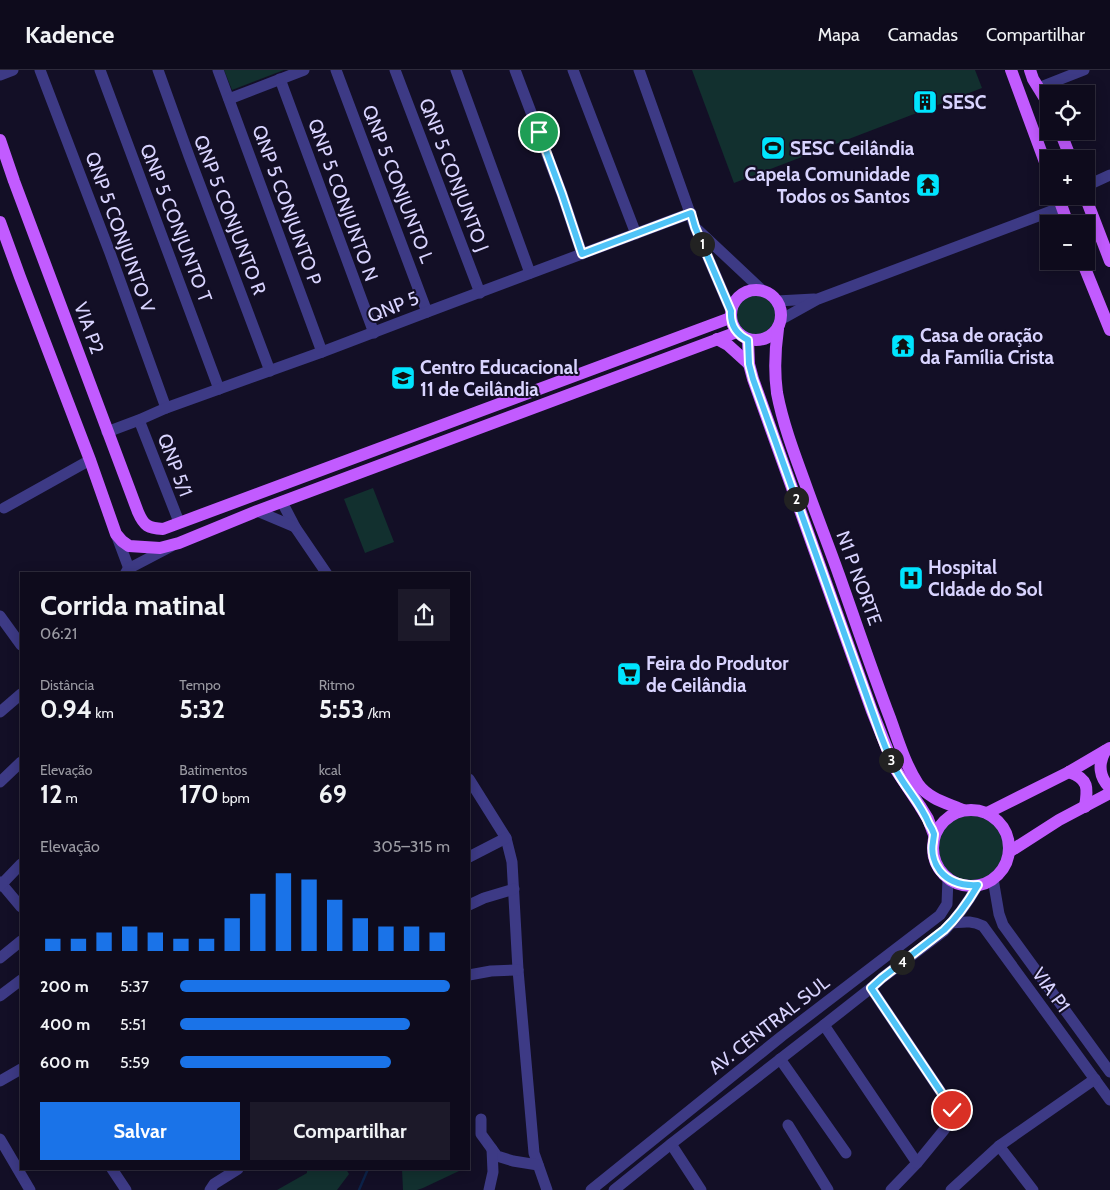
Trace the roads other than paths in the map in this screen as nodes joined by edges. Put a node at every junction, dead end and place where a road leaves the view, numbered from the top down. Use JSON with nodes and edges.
{"nodes":[{"id":1,"x":13,"y":70,"type":"edge"},
{"id":2,"x":40,"y":70,"type":"edge"},
{"id":3,"x":100,"y":70,"type":"edge"},
{"id":4,"x":158,"y":70,"type":"edge"},
{"id":5,"x":218,"y":70,"type":"edge"},
{"id":6,"x":304,"y":70,"type":"edge"},
{"id":7,"x":336,"y":70,"type":"edge"},
{"id":8,"x":395,"y":70,"type":"edge"},
{"id":9,"x":456,"y":70,"type":"edge"},
{"id":10,"x":515,"y":70,"type":"edge"},
{"id":11,"x":573,"y":70,"type":"edge"},
{"id":12,"x":639,"y":70,"type":"edge"},
{"id":13,"x":1010,"y":70,"type":"edge"},
{"id":14,"x":1030,"y":70,"type":"edge"},
{"id":15,"x":1037,"y":70,"type":"edge"},
{"id":16,"x":1084,"y":70,"type":"edge"},
{"id":17,"x":0,"y":74,"type":"edge"},
{"id":18,"x":280,"y":79,"type":"junction"},
{"id":19,"x":1043,"y":85,"type":"edge"},
{"id":20,"x":1046,"y":85,"type":"edge"},
{"id":21,"x":1040,"y":90,"type":"edge"},
{"id":22,"x":229,"y":99,"type":"junction"},
{"id":23,"x":0,"y":140,"type":"edge"},
{"id":24,"x":0,"y":144,"type":"edge"},
{"id":25,"x":0,"y":148,"type":"edge"},
{"id":26,"x":1040,"y":150,"type":"edge"},
{"id":27,"x":0,"y":170,"type":"edge"},
{"id":28,"x":1110,"y":175,"type":"edge"},
{"id":29,"x":14,"y":181,"type":"junction"},
{"id":30,"x":1095,"y":182,"type":"edge"},
{"id":31,"x":1053,"y":205,"type":"edge"},
{"id":32,"x":1088,"y":205,"type":"edge"},
{"id":33,"x":691,"y":213,"type":"junction"},
{"id":34,"x":1,"y":227,"type":"edge"},
{"id":35,"x":695,"y":227,"type":"junction"},
{"id":36,"x":636,"y":234,"type":"junction"},
{"id":37,"x":582,"y":254,"type":"junction"},
{"id":38,"x":1110,"y":261,"type":"edge"},
{"id":39,"x":1086,"y":270,"type":"edge"},
{"id":40,"x":530,"y":273,"type":"junction"},
{"id":41,"x":763,"y":291,"type":"junction"},
{"id":42,"x":480,"y":293,"type":"junction"},
{"id":43,"x":818,"y":299,"type":"junction"},
{"id":44,"x":1097,"y":299,"type":"junction"},
{"id":45,"x":777,"y":301,"type":"junction"},
{"id":46,"x":427,"y":312,"type":"junction"},
{"id":47,"x":731,"y":315,"type":"junction"},
{"id":48,"x":780,"y":324,"type":"junction"},
{"id":49,"x":1110,"y":324,"type":"edge"},
{"id":50,"x":1110,"y":330,"type":"edge"},
{"id":51,"x":737,"y":332,"type":"junction"},
{"id":52,"x":374,"y":333,"type":"junction"},
{"id":53,"x":717,"y":339,"type":"junction"},
{"id":54,"x":748,"y":340,"type":"junction"},
{"id":55,"x":322,"y":352,"type":"junction"},
{"id":56,"x":749,"y":364,"type":"junction"},
{"id":57,"x":270,"y":371,"type":"junction"},
{"id":58,"x":219,"y":389,"type":"junction"},
{"id":59,"x":166,"y":408,"type":"junction"},
{"id":60,"x":139,"y":420,"type":"junction"},
{"id":61,"x":107,"y":432,"type":"junction"},
{"id":62,"x":90,"y":460,"type":"junction"},
{"id":63,"x":282,"y":502,"type":"junction"},
{"id":64,"x":4,"y":508,"type":"dead end"},
{"id":65,"x":257,"y":511,"type":"junction"},
{"id":66,"x":179,"y":522,"type":"junction"},
{"id":67,"x":295,"y":527,"type":"junction"},
{"id":68,"x":116,"y":534,"type":"junction"},
{"id":69,"x":178,"y":543,"type":"junction"},
{"id":70,"x":128,"y":572,"type":"edge"},
{"id":71,"x":326,"y":572,"type":"edge"},
{"id":72,"x":0,"y":616,"type":"edge"},
{"id":73,"x":20,"y":644,"type":"edge"},
{"id":74,"x":20,"y":695,"type":"edge"},
{"id":75,"x":0,"y":712,"type":"edge"},
{"id":76,"x":1107,"y":750,"type":"edge"},
{"id":77,"x":20,"y":763,"type":"edge"},
{"id":78,"x":1069,"y":772,"type":"junction"},
{"id":79,"x":0,"y":782,"type":"edge"},
{"id":80,"x":470,"y":783,"type":"edge"},
{"id":81,"x":1110,"y":788,"type":"edge"},
{"id":82,"x":1110,"y":793,"type":"edge"},
{"id":83,"x":1085,"y":807,"type":"junction"},
{"id":84,"x":963,"y":810,"type":"junction"},
{"id":85,"x":987,"y":813,"type":"junction"},
{"id":86,"x":934,"y":835,"type":"junction"},
{"id":87,"x":506,"y":838,"type":"junction"},
{"id":88,"x":1009,"y":852,"type":"junction"},
{"id":89,"x":470,"y":856,"type":"edge"},
{"id":90,"x":20,"y":865,"type":"edge"},
{"id":91,"x":948,"y":878,"type":"junction"},
{"id":92,"x":993,"y":879,"type":"junction"},
{"id":93,"x":1,"y":884,"type":"edge"},
{"id":94,"x":978,"y":885,"type":"junction"},
{"id":95,"x":514,"y":889,"type":"junction"},
{"id":96,"x":470,"y":905,"type":"edge"},
{"id":97,"x":20,"y":906,"type":"edge"},
{"id":98,"x":952,"y":923,"type":"junction"},
{"id":99,"x":20,"y":942,"type":"edge"},
{"id":100,"x":0,"y":958,"type":"edge"},
{"id":101,"x":518,"y":970,"type":"junction"},
{"id":102,"x":470,"y":976,"type":"edge"},
{"id":103,"x":20,"y":981,"type":"edge"},
{"id":104,"x":871,"y":988,"type":"junction"},
{"id":105,"x":1049,"y":988,"type":"junction"},
{"id":106,"x":0,"y":996,"type":"edge"},
{"id":107,"x":1036,"y":999,"type":"junction"},
{"id":108,"x":1068,"y":1015,"type":"junction"},
{"id":109,"x":1054,"y":1023,"type":"junction"},
{"id":110,"x":824,"y":1025,"type":"junction"},
{"id":111,"x":780,"y":1059,"type":"junction"},
{"id":112,"x":20,"y":1070,"type":"edge"},
{"id":113,"x":1110,"y":1072,"type":"edge"},
{"id":114,"x":1095,"y":1079,"type":"junction"},
{"id":115,"x":0,"y":1081,"type":"edge"},
{"id":116,"x":1110,"y":1100,"type":"edge"},
{"id":117,"x":482,"y":1119,"type":"dead end"},
{"id":118,"x":788,"y":1124,"type":"dead end"},
{"id":119,"x":0,"y":1140,"type":"edge"},
{"id":120,"x":671,"y":1144,"type":"junction"},
{"id":121,"x":999,"y":1146,"type":"junction"},
{"id":122,"x":492,"y":1149,"type":"junction"},
{"id":123,"x":846,"y":1153,"type":"dead end"},
{"id":124,"x":917,"y":1162,"type":"junction"},
{"id":125,"x":113,"y":1170,"type":"edge"},
{"id":126,"x":236,"y":1170,"type":"edge"},
{"id":127,"x":540,"y":1170,"type":"junction"},
{"id":128,"x":30,"y":1190,"type":"edge"},
{"id":129,"x":126,"y":1190,"type":"edge"},
{"id":130,"x":210,"y":1190,"type":"edge"},
{"id":131,"x":488,"y":1190,"type":"edge"},
{"id":132,"x":547,"y":1190,"type":"edge"},
{"id":133,"x":555,"y":1190,"type":"edge"},
{"id":134,"x":590,"y":1190,"type":"edge"},
{"id":135,"x":614,"y":1190,"type":"edge"},
{"id":136,"x":701,"y":1190,"type":"edge"},
{"id":137,"x":828,"y":1190,"type":"edge"},
{"id":138,"x":891,"y":1190,"type":"edge"},
{"id":139,"x":951,"y":1190,"type":"edge"},
{"id":140,"x":1033,"y":1190,"type":"edge"}],
"edges":[{"from":1,"to":17,"type":"street"},
{"from":2,"to":59,"type":"street","name":"QNP 5 CONJUNTO V"},
{"from":3,"to":58,"type":"street","name":"QNP 5 CONJUNTO T"},
{"from":4,"to":57,"type":"street","name":"QNP 5 CONJUNTO R"},
{"from":5,"to":22,"type":"street","name":"QNP 5 CONJUNTO P"},
{"from":6,"to":18,"type":"street"},
{"from":7,"to":46,"type":"street","name":"QNP 5 CONJUNTO L"},
{"from":8,"to":42,"type":"street","name":"QNP 5 CONJUNTO J"},
{"from":9,"to":40,"type":"street"},
{"from":10,"to":37,"type":"street"},
{"from":11,"to":36,"type":"street"},
{"from":12,"to":33,"type":"street"},
{"from":13,"to":26,"type":"main road"},
{"from":14,"to":21,"type":"main road"},
{"from":15,"to":19,"type":"main road"},
{"from":16,"to":20,"type":"street"},
{"from":18,"to":22,"type":"street"},
{"from":18,"to":52,"type":"street","name":"QNP 5 CONJUNTO N"},
{"from":22,"to":55,"type":"street","name":"QNP 5 CONJUNTO P"},
{"from":23,"to":29,"type":"main road","name":"VIA P2"},
{"from":24,"to":25,"type":"main road"},
{"from":27,"to":29,"type":"main road"},
{"from":28,"to":30,"type":"street"},
{"from":29,"to":61,"type":"main road","name":"VIA P2"},
{"from":31,"to":43,"type":"street"},
{"from":32,"to":38,"type":"main road"},
{"from":33,"to":35,"type":"street"},
{"from":33,"to":36,"type":"street","name":"QNP 5"},
{"from":34,"to":62,"type":"main road"},
{"from":35,"to":41,"type":"street"},
{"from":35,"to":47,"type":"street"},
{"from":36,"to":37,"type":"street","name":"QNP 5"},
{"from":37,"to":40,"type":"street","name":"QNP 5"},
{"from":39,"to":44,"type":"main road"},
{"from":40,"to":42,"type":"street","name":"QNP 5"},
{"from":41,"to":45,"type":"main road"},
{"from":41,"to":47,"type":"main road"},
{"from":42,"to":46,"type":"street","name":"QNP 5"},
{"from":43,"to":45,"type":"street"},
{"from":43,"to":48,"type":"street"},
{"from":44,"to":49,"type":"main road"},
{"from":44,"to":50,"type":"main road"},
{"from":45,"to":48,"type":"main road"},
{"from":46,"to":52,"type":"street","name":"QNP 5"},
{"from":47,"to":51,"type":"main road"},
{"from":47,"to":66,"type":"main road"},
{"from":48,"to":54,"type":"main road"},
{"from":48,"to":84,"type":"main road","name":"N1 P NORTE"},
{"from":51,"to":53,"type":"main road"},
{"from":51,"to":54,"type":"main road"},
{"from":52,"to":55,"type":"street","name":"QNP 5"},
{"from":53,"to":56,"type":"main road"},
{"from":53,"to":63,"type":"main road"},
{"from":54,"to":56,"type":"main road","name":"N1 P NORTE"},
{"from":55,"to":57,"type":"street","name":"QNP 5"},
{"from":56,"to":86,"type":"main road","name":"N1 P NORTE"},
{"from":57,"to":58,"type":"street","name":"QNP 5"},
{"from":58,"to":59,"type":"street","name":"QNP 5"},
{"from":59,"to":60,"type":"street","name":"QNP 5"},
{"from":60,"to":61,"type":"street","name":"QNP 5"},
{"from":60,"to":66,"type":"street","name":"QNP 5/1"},
{"from":61,"to":66,"type":"main road","name":"VIA P2"},
{"from":62,"to":64,"type":"street"},
{"from":62,"to":68,"type":"main road"},
{"from":63,"to":65,"type":"main road"},
{"from":63,"to":67,"type":"street"},
{"from":65,"to":67,"type":"street"},
{"from":65,"to":69,"type":"main road"},
{"from":67,"to":71,"type":"street"},
{"from":68,"to":69,"type":"main road"},
{"from":68,"to":70,"type":"street"},
{"from":69,"to":70,"type":"street"},
{"from":72,"to":73,"type":"street"},
{"from":74,"to":75,"type":"street"},
{"from":76,"to":78,"type":"main road"},
{"from":76,"to":81,"type":"main road"},
{"from":77,"to":79,"type":"street"},
{"from":78,"to":83,"type":"main road"},
{"from":78,"to":85,"type":"main road"},
{"from":80,"to":87,"type":"street"},
{"from":82,"to":83,"type":"main road"},
{"from":83,"to":88,"type":"main road"},
{"from":84,"to":85,"type":"main road"},
{"from":84,"to":86,"type":"main road"},
{"from":85,"to":88,"type":"main road"},
{"from":86,"to":91,"type":"main road"},
{"from":87,"to":89,"type":"street"},
{"from":87,"to":95,"type":"street"},
{"from":88,"to":92,"type":"main road"},
{"from":90,"to":93,"type":"street"},
{"from":91,"to":94,"type":"main road"},
{"from":91,"to":134,"type":"street","name":"AV. CENTRAL SUL"},
{"from":92,"to":94,"type":"main road"},
{"from":92,"to":105,"type":"street","name":"VIA P1"},
{"from":93,"to":97,"type":"street"},
{"from":94,"to":98,"type":"street","name":"AV. CENTRAL SUL"},
{"from":95,"to":96,"type":"street"},
{"from":95,"to":101,"type":"street"},
{"from":98,"to":104,"type":"street","name":"AV. CENTRAL SUL"},
{"from":98,"to":107,"type":"street","name":"VIA P1"},
{"from":99,"to":100,"type":"street"},
{"from":101,"to":102,"type":"street"},
{"from":101,"to":127,"type":"street"},
{"from":103,"to":106,"type":"street"},
{"from":104,"to":110,"type":"street","name":"AV. CENTRAL SUL"},
{"from":104,"to":124,"type":"street"},
{"from":105,"to":107,"type":"street"},
{"from":105,"to":108,"type":"street","name":"VIA P1"},
{"from":107,"to":109,"type":"street","name":"VIA P1"},
{"from":108,"to":109,"type":"street"},
{"from":108,"to":113,"type":"street","name":"VIA P1"},
{"from":109,"to":114,"type":"street","name":"VIA P1"},
{"from":110,"to":111,"type":"street","name":"AV. CENTRAL SUL"},
{"from":110,"to":124,"type":"street"},
{"from":111,"to":120,"type":"street","name":"AV. CENTRAL SUL"},
{"from":111,"to":123,"type":"street"},
{"from":112,"to":115,"type":"street"},
{"from":114,"to":116,"type":"street","name":"VIA P1"},
{"from":114,"to":121,"type":"street"},
{"from":117,"to":122,"type":"street"},
{"from":118,"to":137,"type":"street"},
{"from":119,"to":128,"type":"street"},
{"from":120,"to":135,"type":"street","name":"AV. CENTRAL SUL"},
{"from":120,"to":136,"type":"street"},
{"from":121,"to":139,"type":"street"},
{"from":121,"to":140,"type":"street"},
{"from":122,"to":127,"type":"street"},
{"from":122,"to":131,"type":"street"},
{"from":124,"to":138,"type":"street"},
{"from":125,"to":129,"type":"street"},
{"from":126,"to":130,"type":"street"},
{"from":127,"to":132,"type":"street"},
{"from":127,"to":133,"type":"street"}]}
